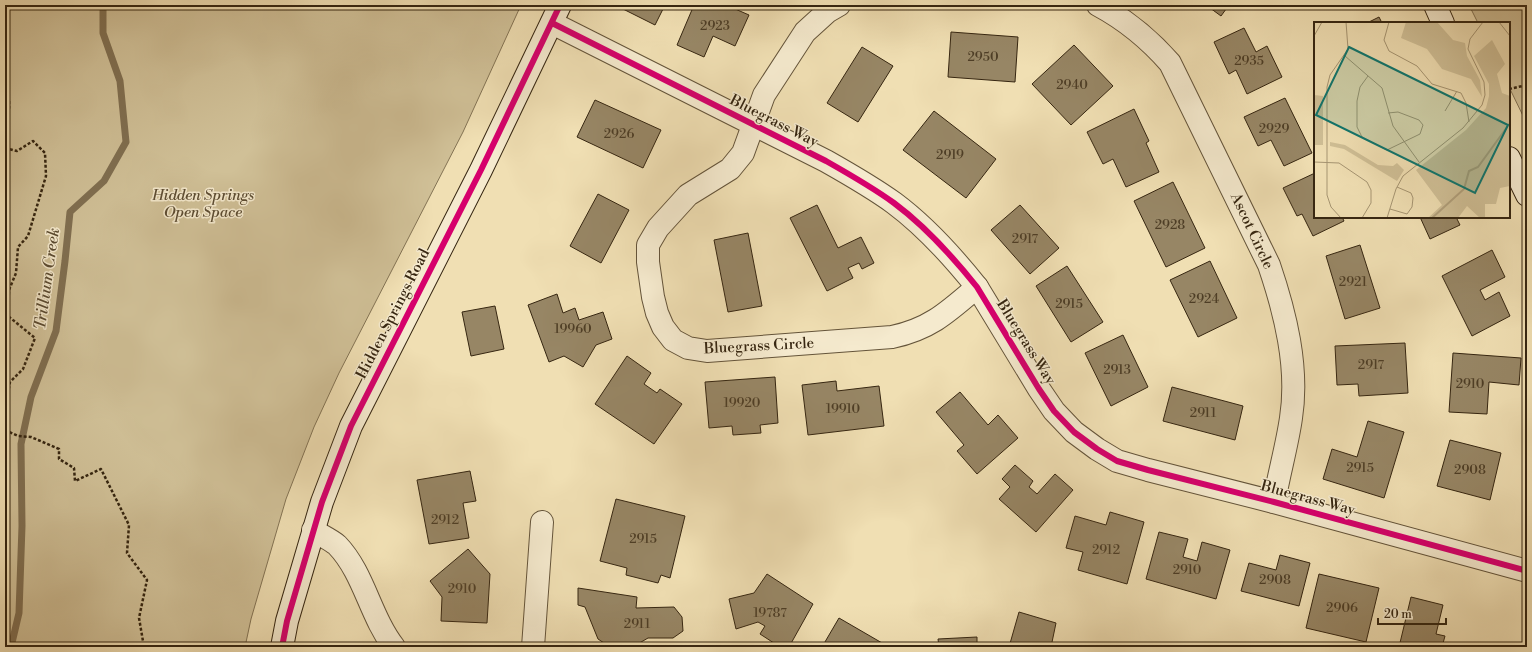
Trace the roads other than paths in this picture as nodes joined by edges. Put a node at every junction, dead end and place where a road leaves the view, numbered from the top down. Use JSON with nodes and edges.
{"nodes":[{"id":1,"x":839,"y":5,"type":"edge"},
{"id":2,"x":1098,"y":5,"type":"edge"},
{"id":3,"x":1434,"y":5,"type":"edge"},
{"id":4,"x":556,"y":14,"type":"edge"},
{"id":5,"x":1442,"y":22,"type":"edge"},
{"id":6,"x":754,"y":125,"type":"junction"},
{"id":7,"x":1510,"y":160,"type":"edge"},
{"id":8,"x":1527,"y":195,"type":"edge"},
{"id":9,"x":977,"y":287,"type":"junction"},
{"id":10,"x":1274,"y":502,"type":"junction"},
{"id":11,"x":542,"y":522,"type":"dead end"},
{"id":12,"x":313,"y":530,"type":"junction"},
{"id":13,"x":1527,"y":571,"type":"edge"},
{"id":14,"x":282,"y":647,"type":"edge"},
{"id":15,"x":394,"y":647,"type":"edge"},
{"id":16,"x":533,"y":647,"type":"edge"}],
"edges":[{"from":1,"to":6,"type":"street"},
{"from":2,"to":10,"type":"street","name":"Ascot Circle"},
{"from":3,"to":5,"type":"street"},
{"from":4,"to":6,"type":"street","name":"Bluegrass Way"},
{"from":4,"to":12,"type":"street","name":"Hidden Springs Road"},
{"from":6,"to":9,"type":"street","name":"Bluegrass Way"},
{"from":6,"to":9,"type":"street","name":"Bluegrass Circle"},
{"from":7,"to":8,"type":"street"},
{"from":9,"to":10,"type":"street","name":"Bluegrass Way"},
{"from":10,"to":13,"type":"street","name":"Bluegrass Way"},
{"from":11,"to":16,"type":"street"},
{"from":12,"to":14,"type":"street","name":"Hidden Springs Road"},
{"from":12,"to":15,"type":"street"}]}
